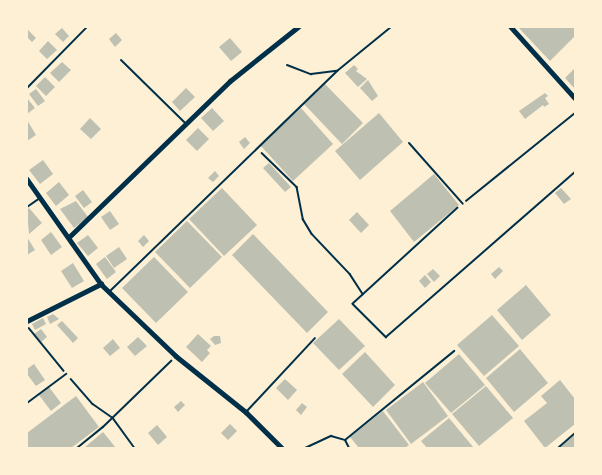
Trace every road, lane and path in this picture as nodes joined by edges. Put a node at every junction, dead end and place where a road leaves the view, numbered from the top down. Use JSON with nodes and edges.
{"nodes":[{"id":1,"x":87,"y":27,"type":"edge"},
{"id":2,"x":298,"y":27,"type":"edge"},
{"id":3,"x":391,"y":27,"type":"edge"},
{"id":4,"x":511,"y":27,"type":"edge"},
{"id":5,"x":121,"y":60,"type":"dead end"},
{"id":6,"x":287,"y":65,"type":"dead end"},
{"id":7,"x":337,"y":70,"type":"junction"},
{"id":8,"x":27,"y":88,"type":"edge"},
{"id":9,"x":575,"y":98,"type":"edge"},
{"id":10,"x":185,"y":123,"type":"junction"},
{"id":11,"x":409,"y":143,"type":"dead end"},
{"id":12,"x":257,"y":148,"type":"junction"},
{"id":13,"x":575,"y":172,"type":"edge"},
{"id":14,"x":27,"y":179,"type":"edge"},
{"id":15,"x":40,"y":198,"type":"junction"},
{"id":16,"x":463,"y":204,"type":"dead end"},
{"id":17,"x":27,"y":207,"type":"edge"},
{"id":18,"x":69,"y":237,"type":"junction"},
{"id":19,"x":101,"y":284,"type":"junction"},
{"id":20,"x":109,"y":292,"type":"junction"},
{"id":21,"x":363,"y":295,"type":"dead end"},
{"id":22,"x":353,"y":304,"type":"dead end"},
{"id":23,"x":27,"y":323,"type":"edge"},
{"id":24,"x":315,"y":338,"type":"dead end"},
{"id":25,"x":454,"y":351,"type":"dead end"},
{"id":26,"x":176,"y":356,"type":"junction"},
{"id":27,"x":66,"y":374,"type":"junction"},
{"id":28,"x":27,"y":403,"type":"edge"},
{"id":29,"x":246,"y":412,"type":"junction"},
{"id":30,"x":113,"y":417,"type":"junction"},
{"id":31,"x":575,"y":433,"type":"edge"},
{"id":32,"x":345,"y":440,"type":"junction"},
{"id":33,"x":76,"y":448,"type":"edge"},
{"id":34,"x":135,"y":448,"type":"edge"},
{"id":35,"x":282,"y":448,"type":"edge"},
{"id":36,"x":305,"y":448,"type":"edge"},
{"id":37,"x":350,"y":448,"type":"edge"},
{"id":38,"x":558,"y":448,"type":"edge"}],
"edges":[{"from":1,"to":8,"type":"lane"},
{"from":2,"to":10,"type":"street"},
{"from":3,"to":7,"type":"lane"},
{"from":4,"to":9,"type":"street"},
{"from":5,"to":10,"type":"lane"},
{"from":6,"to":7,"type":"lane"},
{"from":7,"to":12,"type":"lane"},
{"from":10,"to":18,"type":"street"},
{"from":11,"to":16,"type":"lane"},
{"from":12,"to":20,"type":"lane"},
{"from":12,"to":21,"type":"path"},
{"from":13,"to":22,"type":"path"},
{"from":14,"to":15,"type":"street"},
{"from":15,"to":17,"type":"lane"},
{"from":15,"to":18,"type":"street"},
{"from":18,"to":19,"type":"street"},
{"from":19,"to":20,"type":"street"},
{"from":19,"to":23,"type":"street"},
{"from":20,"to":26,"type":"street"},
{"from":23,"to":27,"type":"path"},
{"from":24,"to":29,"type":"lane"},
{"from":25,"to":32,"type":"lane"},
{"from":26,"to":29,"type":"street"},
{"from":26,"to":30,"type":"path"},
{"from":27,"to":28,"type":"lane"},
{"from":27,"to":30,"type":"path"},
{"from":29,"to":35,"type":"street"},
{"from":30,"to":33,"type":"path"},
{"from":30,"to":34,"type":"path"},
{"from":31,"to":38,"type":"path"},
{"from":32,"to":36,"type":"lane"},
{"from":32,"to":37,"type":"lane"}]}
